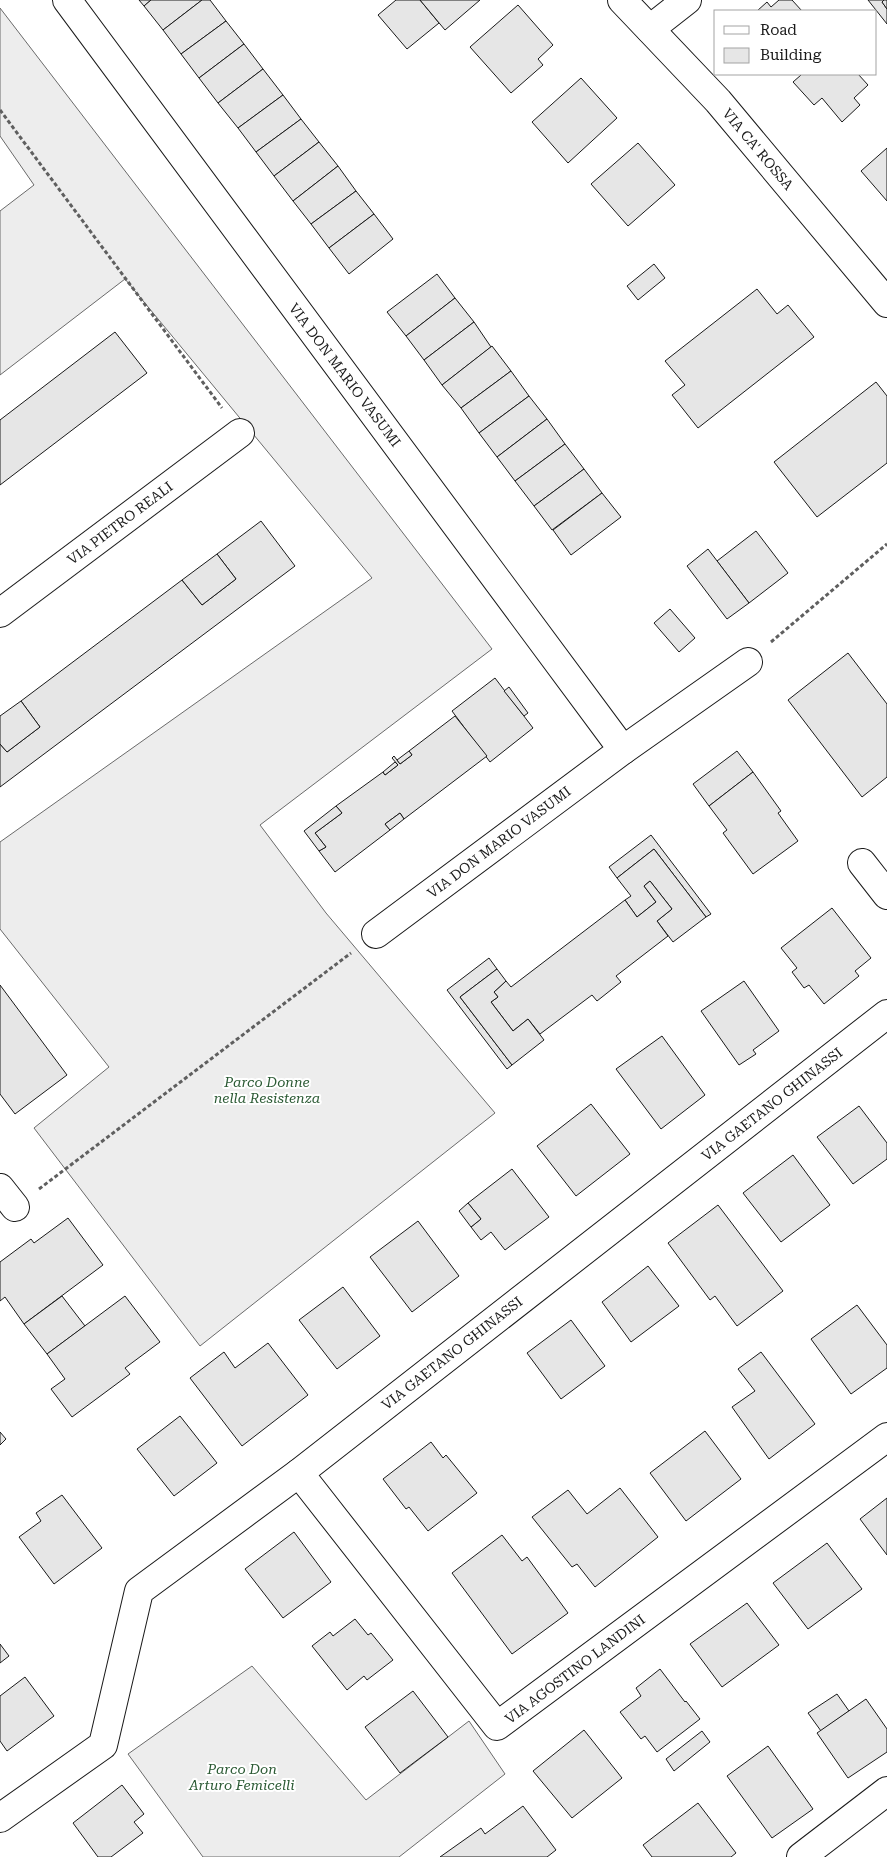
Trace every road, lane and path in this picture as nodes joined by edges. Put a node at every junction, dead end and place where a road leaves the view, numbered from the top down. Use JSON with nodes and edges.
{"nodes":[{"id":1,"x":67,"y":0,"type":"edge"},
{"id":2,"x":622,"y":0,"type":"edge"},
{"id":3,"x":687,"y":0,"type":"edge"},
{"id":4,"x":650,"y":30,"type":"junction"},
{"id":5,"x":0,"y":110,"type":"edge"},
{"id":6,"x":887,"y":303,"type":"edge"},
{"id":7,"x":240,"y":433,"type":"joint"},
{"id":8,"x":887,"y":544,"type":"edge"},
{"id":9,"x":0,"y":613,"type":"edge"},
{"id":10,"x":748,"y":662,"type":"joint"},
{"id":11,"x":623,"y":750,"type":"junction"},
{"id":12,"x":862,"y":863,"type":"dead end"},
{"id":13,"x":887,"y":895,"type":"edge"},
{"id":14,"x":376,"y":934,"type":"joint"},
{"id":15,"x":887,"y":1014,"type":"edge"},
{"id":16,"x":7,"y":1198,"type":"edge"},
{"id":17,"x":887,"y":1437,"type":"edge"},
{"id":18,"x":299,"y":1473,"type":"junction"},
{"id":19,"x":887,"y":1791,"type":"edge"},
{"id":20,"x":0,"y":1818,"type":"edge"},
{"id":21,"x":801,"y":1857,"type":"edge"}],
"edges":[{"from":1,"to":11,"type":"street","name":"VIA DON MARIO VASUMI"},
{"from":2,"to":4,"type":"street","name":"VIA CA' ROSSA"},
{"from":3,"to":4,"type":"street"},
{"from":4,"to":6,"type":"street","name":"VIA CA' ROSSA"},
{"from":5,"to":7,"type":"path"},
{"from":7,"to":9,"type":"street","name":"VIA PIETRO REALI"},
{"from":8,"to":10,"type":"path"},
{"from":10,"to":11,"type":"street","name":"VIA DON MARIO VASUMI"},
{"from":11,"to":14,"type":"street","name":"VIA DON MARIO VASUMI"},
{"from":12,"to":13,"type":"street"},
{"from":14,"to":16,"type":"path"},
{"from":15,"to":18,"type":"street","name":"VIA GAETANO GHINASSI"},
{"from":17,"to":18,"type":"street","name":"VIA AGOSTINO LANDINI"},
{"from":18,"to":20,"type":"street","name":"VIA GAETANO GHINASSI"},
{"from":19,"to":21,"type":"street"}]}
